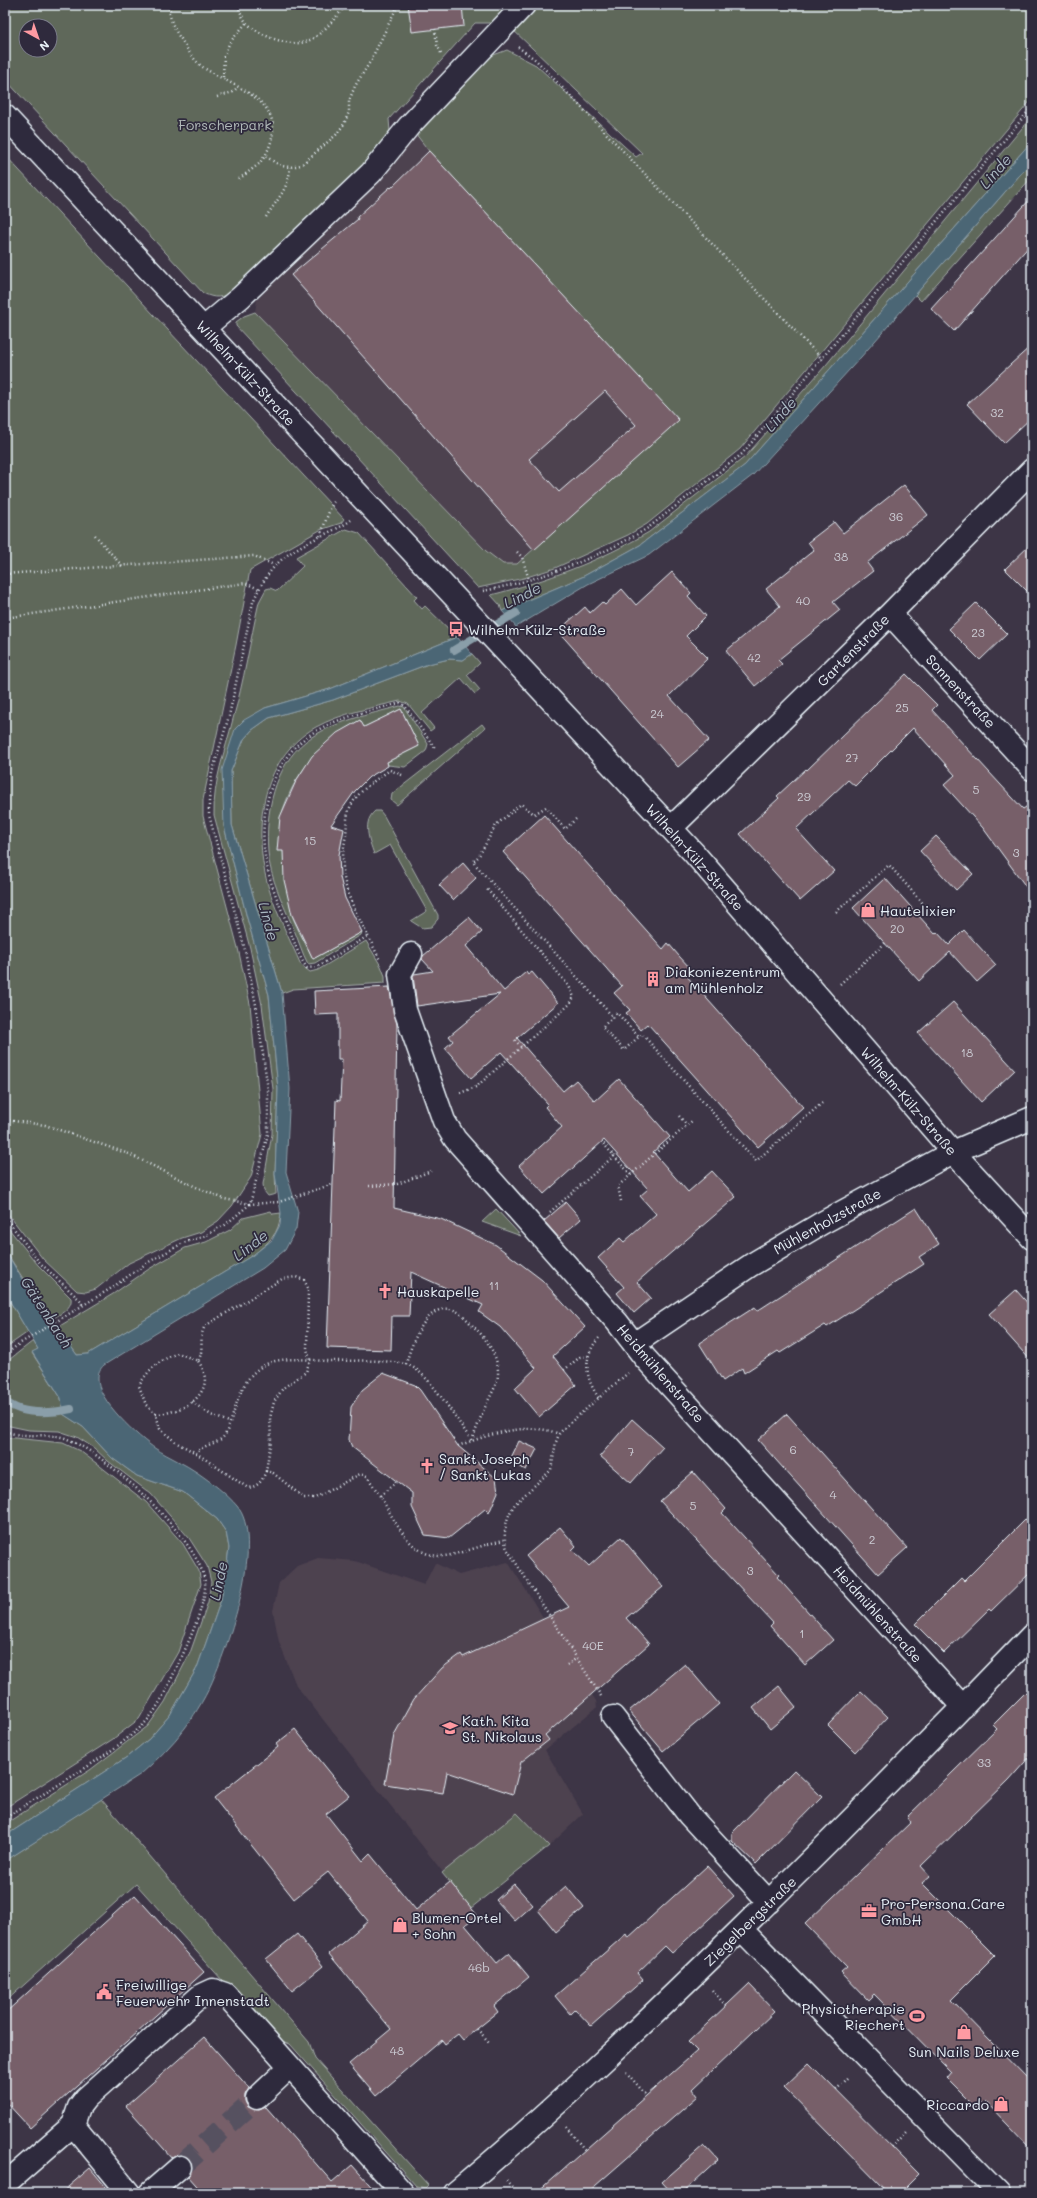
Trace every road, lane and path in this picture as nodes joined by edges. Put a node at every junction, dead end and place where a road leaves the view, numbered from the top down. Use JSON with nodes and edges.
{"nodes":[{"id":1,"x":170,"y":5,"type":"edge"},
{"id":2,"x":238,"y":5,"type":"edge"},
{"id":3,"x":346,"y":5,"type":"edge"},
{"id":4,"x":398,"y":5,"type":"edge"},
{"id":5,"x":524,"y":5,"type":"edge"},
{"id":6,"x":247,"y":22,"type":"junction"},
{"id":7,"x":499,"y":31,"type":"junction"},
{"id":8,"x":223,"y":77,"type":"junction"},
{"id":9,"x":238,"y":87,"type":"junction"},
{"id":10,"x":217,"y":97,"type":"dead end"},
{"id":11,"x":1032,"y":107,"type":"edge"},
{"id":12,"x":5,"y":116,"type":"edge"},
{"id":13,"x":265,"y":156,"type":"junction"},
{"id":14,"x":290,"y":168,"type":"junction"},
{"id":15,"x":239,"y":179,"type":"dead end"},
{"id":16,"x":266,"y":217,"type":"dead end"},
{"id":17,"x":204,"y":328,"type":"junction"},
{"id":18,"x":823,"y":360,"type":"junction"},
{"id":19,"x":1032,"y":470,"type":"edge"},
{"id":20,"x":352,"y":485,"type":"junction"},
{"id":21,"x":368,"y":503,"type":"junction"},
{"id":22,"x":95,"y":535,"type":"dead end"},
{"id":23,"x":320,"y":536,"type":"junction"},
{"id":24,"x":517,"y":552,"type":"dead end"},
{"id":25,"x":274,"y":566,"type":"junction"},
{"id":26,"x":123,"y":567,"type":"junction"},
{"id":27,"x":5,"y":574,"type":"edge"},
{"id":28,"x":529,"y":580,"type":"junction"},
{"id":29,"x":259,"y":588,"type":"junction"},
{"id":30,"x":476,"y":592,"type":"dead end"},
{"id":31,"x":890,"y":614,"type":"junction"},
{"id":32,"x":5,"y":618,"type":"edge"},
{"id":33,"x":435,"y":748,"type":"dead end"},
{"id":34,"x":1032,"y":769,"type":"edge"},
{"id":35,"x":402,"y":774,"type":"dead end"},
{"id":36,"x":576,"y":819,"type":"dead end"},
{"id":37,"x":671,"y":828,"type":"junction"},
{"id":38,"x":486,"y":888,"type":"dead end"},
{"id":39,"x":927,"y":908,"type":"dead end"},
{"id":40,"x":836,"y":912,"type":"dead end"},
{"id":41,"x":885,"y":943,"type":"dead end"},
{"id":42,"x":411,"y":954,"type":"dead end"},
{"id":43,"x":821,"y":1000,"type":"junction"},
{"id":44,"x":613,"y":1017,"type":"junction"},
{"id":45,"x":639,"y":1037,"type":"junction"},
{"id":46,"x":515,"y":1040,"type":"dead end"},
{"id":47,"x":522,"y":1048,"type":"junction"},
{"id":48,"x":437,"y":1101,"type":"junction"},
{"id":49,"x":822,"y":1103,"type":"dead end"},
{"id":50,"x":679,"y":1116,"type":"dead end"},
{"id":51,"x":1032,"y":1118,"type":"edge"},
{"id":52,"x":5,"y":1120,"type":"edge"},
{"id":53,"x":692,"y":1121,"type":"dead end"},
{"id":54,"x":687,"y":1125,"type":"junction"},
{"id":55,"x":602,"y":1142,"type":"dead end"},
{"id":56,"x":953,"y":1152,"type":"junction"},
{"id":57,"x":614,"y":1156,"type":"junction"},
{"id":58,"x":431,"y":1171,"type":"dead end"},
{"id":59,"x":631,"y":1174,"type":"junction"},
{"id":60,"x":333,"y":1184,"type":"dead end"},
{"id":61,"x":369,"y":1186,"type":"dead end"},
{"id":62,"x":621,"y":1201,"type":"dead end"},
{"id":63,"x":250,"y":1204,"type":"junction"},
{"id":64,"x":5,"y":1216,"type":"edge"},
{"id":65,"x":532,"y":1228,"type":"junction"},
{"id":66,"x":1032,"y":1238,"type":"edge"},
{"id":67,"x":83,"y":1306,"type":"junction"},
{"id":68,"x":617,"y":1322,"type":"junction"},
{"id":69,"x":640,"y":1351,"type":"junction"},
{"id":70,"x":5,"y":1355,"type":"edge"},
{"id":71,"x":588,"y":1356,"type":"junction"},
{"id":72,"x":310,"y":1360,"type":"junction"},
{"id":73,"x":198,"y":1361,"type":"junction"},
{"id":74,"x":406,"y":1364,"type":"junction"},
{"id":75,"x":564,"y":1370,"type":"dead end"},
{"id":76,"x":599,"y":1398,"type":"junction"},
{"id":77,"x":192,"y":1402,"type":"junction"},
{"id":78,"x":156,"y":1414,"type":"junction"},
{"id":79,"x":229,"y":1422,"type":"junction"},
{"id":80,"x":5,"y":1431,"type":"edge"},
{"id":81,"x":559,"y":1434,"type":"junction"},
{"id":82,"x":472,"y":1441,"type":"junction"},
{"id":83,"x":458,"y":1446,"type":"dead end"},
{"id":84,"x":196,"y":1453,"type":"junction"},
{"id":85,"x":266,"y":1471,"type":"junction"},
{"id":86,"x":396,"y":1482,"type":"dead end"},
{"id":87,"x":380,"y":1496,"type":"junction"},
{"id":88,"x":504,"y":1540,"type":"junction"},
{"id":89,"x":1032,"y":1635,"type":"edge"},
{"id":90,"x":577,"y":1658,"type":"junction"},
{"id":91,"x":567,"y":1664,"type":"dead end"},
{"id":92,"x":963,"y":1707,"type":"junction"},
{"id":93,"x":613,"y":1717,"type":"joint"},
{"id":94,"x":5,"y":1818,"type":"edge"},
{"id":95,"x":769,"y":1902,"type":"junction"},
{"id":96,"x":741,"y":1929,"type":"junction"},
{"id":97,"x":707,"y":1985,"type":"dead end"},
{"id":98,"x":726,"y":2006,"type":"dead end"},
{"id":99,"x":477,"y":2029,"type":"dead end"},
{"id":100,"x":489,"y":2042,"type":"dead end"},
{"id":101,"x":621,"y":2065,"type":"dead end"},
{"id":102,"x":290,"y":2067,"type":"junction"},
{"id":103,"x":852,"y":2074,"type":"dead end"},
{"id":104,"x":836,"y":2090,"type":"dead end"},
{"id":105,"x":647,"y":2096,"type":"dead end"},
{"id":106,"x":257,"y":2098,"type":"tunnel mouth"},
{"id":107,"x":561,"y":2121,"type":"dead end"},
{"id":108,"x":73,"y":2125,"type":"junction"},
{"id":109,"x":912,"y":2127,"type":"dead end"},
{"id":110,"x":892,"y":2147,"type":"dead end"},
{"id":111,"x":585,"y":2150,"type":"dead end"},
{"id":112,"x":180,"y":2167,"type":"tunnel mouth"},
{"id":113,"x":503,"y":2175,"type":"dead end"},
{"id":114,"x":5,"y":2184,"type":"edge"},
{"id":115,"x":129,"y":2193,"type":"edge"},
{"id":116,"x":150,"y":2193,"type":"edge"},
{"id":117,"x":403,"y":2193,"type":"edge"},
{"id":118,"x":455,"y":2193,"type":"edge"},
{"id":119,"x":518,"y":2193,"type":"edge"},
{"id":120,"x":999,"y":2193,"type":"edge"}],
"edges":[{"from":1,"to":8,"type":"path"},
{"from":2,"to":6,"type":"path"},
{"from":3,"to":6,"type":"path"},
{"from":4,"to":14,"type":"path"},
{"from":5,"to":7,"type":"street"},
{"from":6,"to":8,"type":"path"},
{"from":7,"to":17,"type":"street"},
{"from":7,"to":18,"type":"path"},
{"from":8,"to":9,"type":"path"},
{"from":9,"to":10,"type":"path"},
{"from":9,"to":13,"type":"path"},
{"from":11,"to":18,"type":"path"},
{"from":12,"to":17,"type":"street","name":"Wilhelm-Külz-Straße"},
{"from":13,"to":14,"type":"path"},
{"from":13,"to":15,"type":"path"},
{"from":14,"to":16,"type":"path"},
{"from":17,"to":20,"type":"street","name":"Wilhelm-Külz-Straße"},
{"from":18,"to":28,"type":"path"},
{"from":19,"to":31,"type":"street","name":"Gartenstraße"},
{"from":20,"to":21,"type":"street","name":"Wilhelm-Külz-Straße"},
{"from":20,"to":23,"type":"path"},
{"from":21,"to":23,"type":"path"},
{"from":21,"to":37,"type":"street","name":"Wilhelm-Külz-Straße"},
{"from":22,"to":26,"type":"path"},
{"from":23,"to":25,"type":"path"},
{"from":24,"to":28,"type":"path"},
{"from":25,"to":26,"type":"path"},
{"from":25,"to":29,"type":"path"},
{"from":26,"to":27,"type":"path"},
{"from":28,"to":30,"type":"path"},
{"from":29,"to":32,"type":"path"},
{"from":29,"to":63,"type":"path"},
{"from":31,"to":34,"type":"street","name":"Sonnenstraße"},
{"from":31,"to":37,"type":"street","name":"Gartenstraße"},
{"from":33,"to":35,"type":"path"},
{"from":36,"to":44,"type":"path"},
{"from":37,"to":43,"type":"street","name":"Wilhelm-Külz-Straße"},
{"from":38,"to":47,"type":"path"},
{"from":39,"to":40,"type":"path"},
{"from":41,"to":43,"type":"path"},
{"from":42,"to":48,"type":"street","name":"Heidmühlenstraße"},
{"from":43,"to":56,"type":"street","name":"Wilhelm-Külz-Straße"},
{"from":44,"to":45,"type":"path"},
{"from":44,"to":45,"type":"path"},
{"from":45,"to":49,"type":"path"},
{"from":46,"to":47,"type":"path"},
{"from":47,"to":48,"type":"path"},
{"from":48,"to":65,"type":"street","name":"Heidmühlenstraße"},
{"from":50,"to":54,"type":"path"},
{"from":51,"to":56,"type":"street","name":"Mühlenholzstraße"},
{"from":52,"to":63,"type":"path"},
{"from":53,"to":54,"type":"path"},
{"from":54,"to":59,"type":"path"},
{"from":55,"to":57,"type":"path"},
{"from":56,"to":66,"type":"street","name":"Wilhelm-Külz-Straße"},
{"from":56,"to":69,"type":"street","name":"Mühlenholzstraße"},
{"from":57,"to":59,"type":"path"},
{"from":57,"to":65,"type":"path"},
{"from":58,"to":61,"type":"path"},
{"from":59,"to":62,"type":"path"},
{"from":60,"to":63,"type":"path"},
{"from":63,"to":67,"type":"path"},
{"from":64,"to":67,"type":"path"},
{"from":65,"to":68,"type":"street","name":"Heidmühlenstraße"},
{"from":67,"to":70,"type":"path"},
{"from":68,"to":69,"type":"street","name":"Heidmühlenstraße"},
{"from":68,"to":71,"type":"path"},
{"from":69,"to":76,"type":"path"},
{"from":69,"to":92,"type":"street","name":"Heidmühlenstraße"},
{"from":71,"to":75,"type":"path"},
{"from":71,"to":76,"type":"path"},
{"from":72,"to":73,"type":"path"},
{"from":72,"to":74,"type":"path"},
{"from":72,"to":79,"type":"path"},
{"from":72,"to":85,"type":"path"},
{"from":73,"to":77,"type":"path"},
{"from":73,"to":78,"type":"path"},
{"from":74,"to":82,"type":"path"},
{"from":74,"to":82,"type":"path"},
{"from":76,"to":81,"type":"path"},
{"from":77,"to":78,"type":"path"},
{"from":77,"to":79,"type":"path"},
{"from":78,"to":84,"type":"path"},
{"from":79,"to":84,"type":"path"},
{"from":80,"to":94,"type":"path"},
{"from":81,"to":82,"type":"path"},
{"from":81,"to":88,"type":"path"},
{"from":82,"to":83,"type":"path"},
{"from":84,"to":85,"type":"path"},
{"from":85,"to":87,"type":"path"},
{"from":86,"to":87,"type":"path"},
{"from":87,"to":88,"type":"path"},
{"from":88,"to":90,"type":"path"},
{"from":89,"to":92,"type":"street","name":"Ziegelbergstraße"},
{"from":90,"to":91,"type":"path"},
{"from":90,"to":93,"type":"path"},
{"from":92,"to":95,"type":"street","name":"Ziegelbergstraße"},
{"from":93,"to":95,"type":"street"},
{"from":95,"to":96,"type":"street","name":"Ziegelbergstraße"},
{"from":96,"to":118,"type":"street","name":"Ziegelbergstraße"},
{"from":96,"to":120,"type":"street"},
{"from":97,"to":98,"type":"path"},
{"from":99,"to":100,"type":"path"},
{"from":101,"to":105,"type":"path"},
{"from":102,"to":106,"type":"street"},
{"from":102,"to":108,"type":"street"},
{"from":102,"to":117,"type":"street"},
{"from":103,"to":104,"type":"path"},
{"from":107,"to":111,"type":"path"},
{"from":108,"to":114,"type":"street"},
{"from":108,"to":115,"type":"street"},
{"from":109,"to":110,"type":"path"},
{"from":112,"to":116,"type":"street"},
{"from":113,"to":119,"type":"path"}]}
